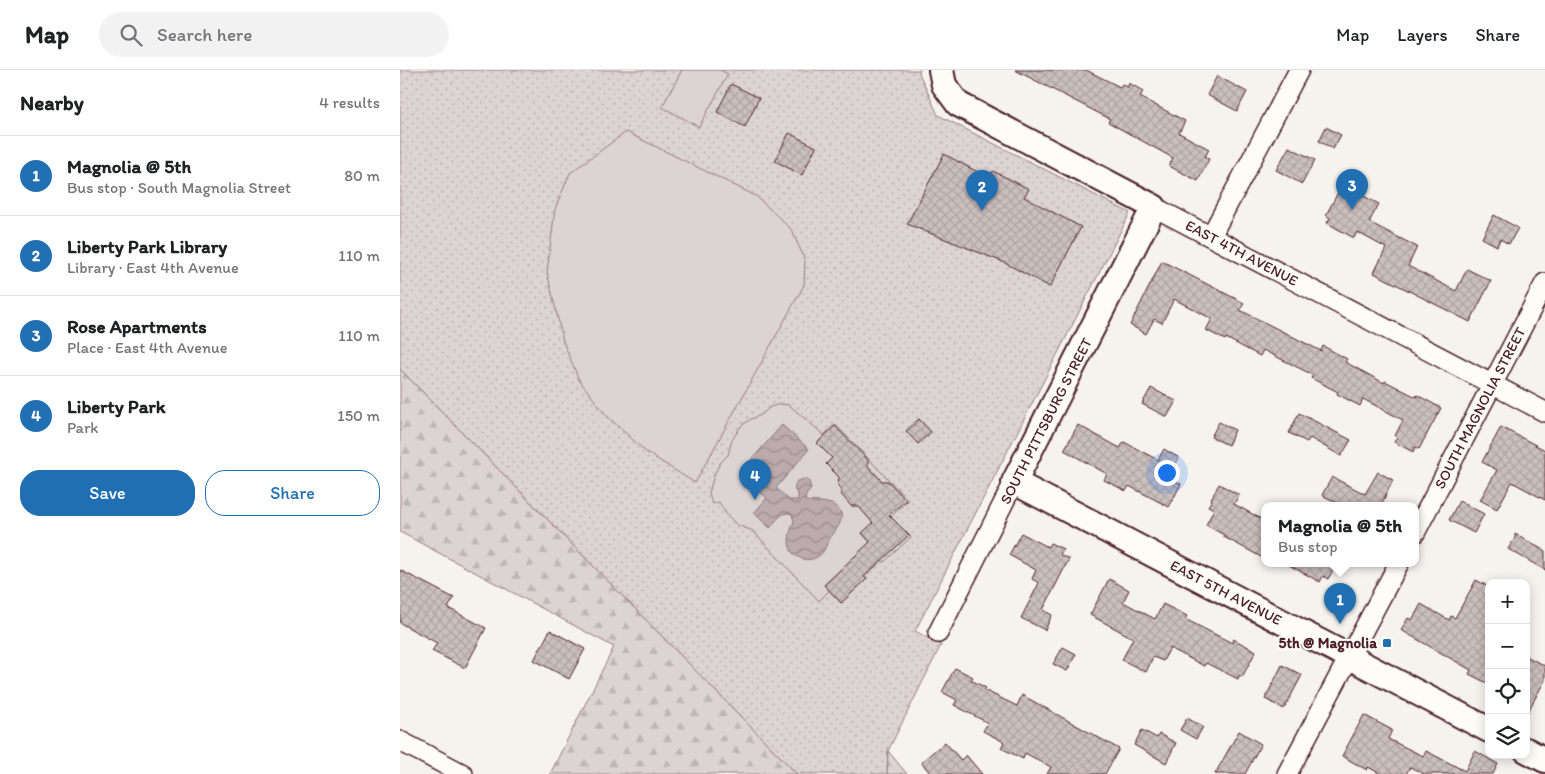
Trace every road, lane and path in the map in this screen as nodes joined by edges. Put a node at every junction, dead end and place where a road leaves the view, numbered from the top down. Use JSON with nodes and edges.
{"nodes":[{"id":1,"x":1299,"y":70,"type":"edge"},
{"id":2,"x":942,"y":78,"type":"edge"},
{"id":3,"x":1154,"y":207,"type":"junction"},
{"id":4,"x":1211,"y":236,"type":"junction"},
{"id":5,"x":1545,"y":283,"type":"edge"},
{"id":6,"x":1493,"y":384,"type":"junction"},
{"id":7,"x":1545,"y":412,"type":"edge"},
{"id":8,"x":1014,"y":482,"type":"junction"},
{"id":9,"x":1419,"y":525,"type":"edge"},
{"id":10,"x":1397,"y":567,"type":"edge"},
{"id":11,"x":938,"y":633,"type":"dead end"},
{"id":12,"x":1349,"y":658,"type":"junction"},
{"id":13,"x":1485,"y":728,"type":"edge"},
{"id":14,"x":400,"y":741,"type":"edge"},
{"id":15,"x":1530,"y":752,"type":"edge"},
{"id":16,"x":1545,"y":760,"type":"edge"},
{"id":17,"x":462,"y":774,"type":"edge"},
{"id":18,"x":1287,"y":774,"type":"edge"}],
"edges":[{"from":1,"to":4,"type":"street"},
{"from":2,"to":3,"type":"street","name":"EAST 4TH AVENUE"},
{"from":3,"to":4,"type":"street","name":"EAST 4TH AVENUE"},
{"from":3,"to":8,"type":"street","name":"SOUTH PITTSBURG STREET"},
{"from":4,"to":6,"type":"street","name":"EAST 4TH AVENUE"},
{"from":5,"to":6,"type":"street","name":"SOUTH MAGNOLIA STREET"},
{"from":6,"to":7,"type":"street","name":"EAST 4TH AVENUE"},
{"from":6,"to":9,"type":"street","name":"SOUTH MAGNOLIA STREET"},
{"from":8,"to":11,"type":"street","name":"SOUTH PITTSBURG STREET"},
{"from":8,"to":12,"type":"street","name":"EAST 5TH AVENUE"},
{"from":10,"to":12,"type":"street"},
{"from":12,"to":13,"type":"street","name":"EAST 5TH AVENUE"},
{"from":12,"to":18,"type":"street"},
{"from":14,"to":17,"type":"street"},
{"from":15,"to":16,"type":"street"}]}
